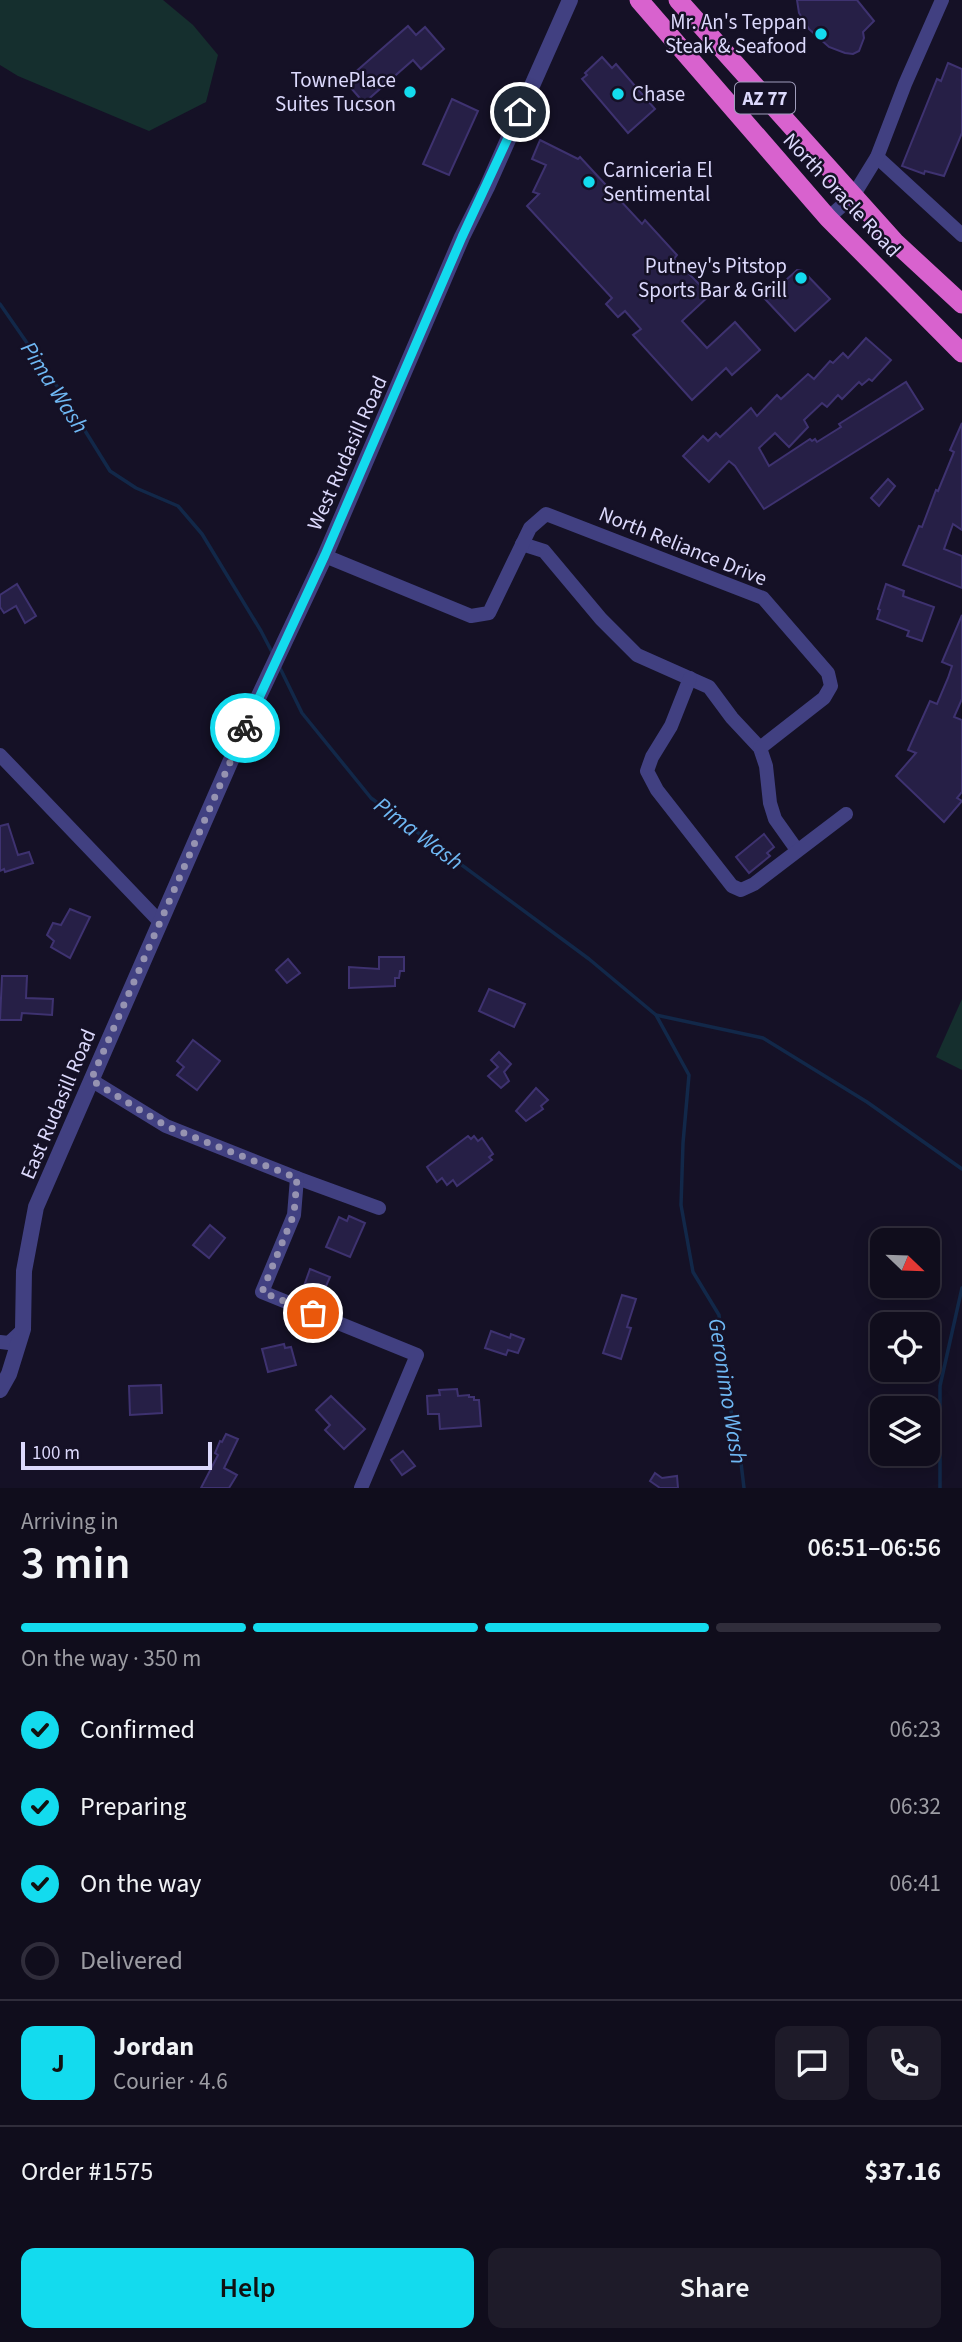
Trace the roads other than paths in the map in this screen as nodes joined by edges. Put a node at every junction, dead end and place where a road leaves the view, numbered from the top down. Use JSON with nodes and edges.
{"nodes":[{"id":1,"x":570,"y":0,"type":"edge"},
{"id":2,"x":639,"y":0,"type":"edge"},
{"id":3,"x":678,"y":0,"type":"edge"},
{"id":4,"x":942,"y":0,"type":"edge"},
{"id":5,"x":877,"y":158,"type":"junction"},
{"id":6,"x":853,"y":196,"type":"junction"},
{"id":7,"x":828,"y":218,"type":"junction"},
{"id":8,"x":962,"y":235,"type":"edge"},
{"id":9,"x":962,"y":304,"type":"edge"},
{"id":10,"x":962,"y":353,"type":"edge"},
{"id":11,"x":522,"y":544,"type":"junction"},
{"id":12,"x":325,"y":555,"type":"junction"},
{"id":13,"x":690,"y":678,"type":"junction"},
{"id":14,"x":760,"y":748,"type":"junction"},
{"id":15,"x":0,"y":755,"type":"edge"},
{"id":16,"x":846,"y":814,"type":"dead end"},
{"id":17,"x":797,"y":850,"type":"junction"},
{"id":18,"x":160,"y":922,"type":"junction"},
{"id":19,"x":91,"y":1080,"type":"junction"},
{"id":20,"x":297,"y":1178,"type":"junction"},
{"id":21,"x":379,"y":1208,"type":"dead end"},
{"id":22,"x":22,"y":1331,"type":"junction"},
{"id":23,"x":0,"y":1342,"type":"edge"},
{"id":24,"x":0,"y":1390,"type":"edge"},
{"id":25,"x":361,"y":1488,"type":"edge"}],
"edges":[{"from":1,"to":12,"type":"street","name":"West Rudasill Road"},
{"from":2,"to":7,"type":"highway","name":"North Oracle Road","number":"AZ 77"},
{"from":3,"to":6,"type":"highway","name":"North Oracle Road","number":"AZ 77"},
{"from":4,"to":5,"type":"street"},
{"from":5,"to":6,"type":"street"},
{"from":5,"to":8,"type":"street"},
{"from":6,"to":7,"type":"street"},
{"from":6,"to":9,"type":"highway","name":"North Oracle Road","number":"AZ 77"},
{"from":7,"to":10,"type":"highway","name":"North Oracle Road","number":"AZ 77"},
{"from":11,"to":12,"type":"street"},
{"from":11,"to":13,"type":"street"},
{"from":11,"to":14,"type":"street","name":"North Reliance Drive"},
{"from":12,"to":18,"type":"street","name":"West Rudasill Road"},
{"from":13,"to":14,"type":"street"},
{"from":13,"to":17,"type":"street"},
{"from":14,"to":17,"type":"street"},
{"from":15,"to":18,"type":"street"},
{"from":16,"to":17,"type":"street"},
{"from":18,"to":19,"type":"street","name":"East Rudasill Road"},
{"from":19,"to":20,"type":"street"},
{"from":19,"to":22,"type":"street","name":"East Rudasill Road"},
{"from":20,"to":21,"type":"street"},
{"from":20,"to":25,"type":"street"},
{"from":22,"to":23,"type":"street"},
{"from":22,"to":24,"type":"street","name":"East Rudasill Road"}]}
